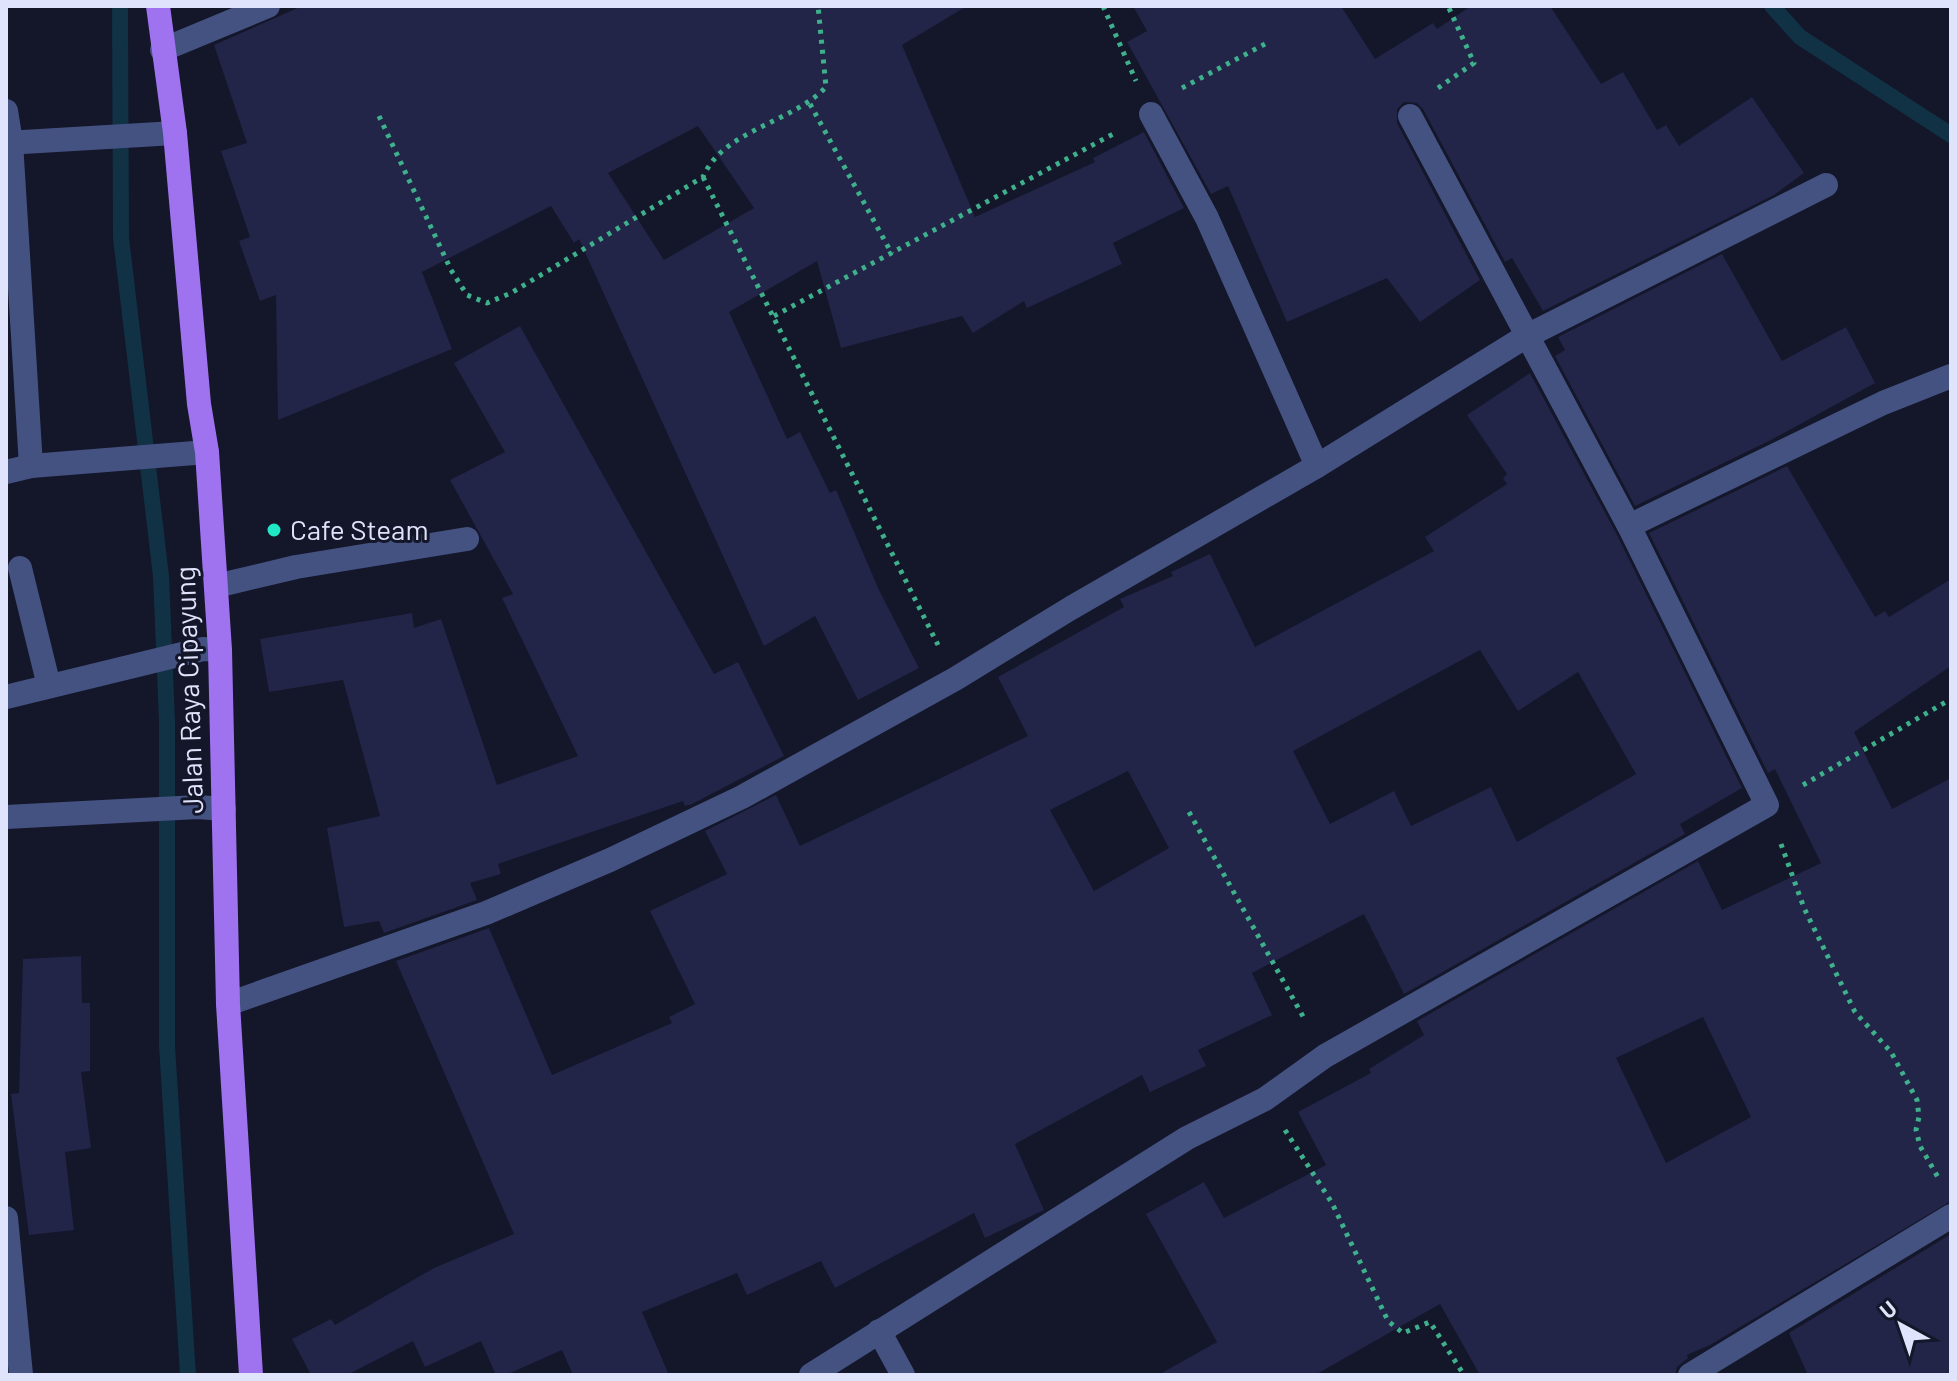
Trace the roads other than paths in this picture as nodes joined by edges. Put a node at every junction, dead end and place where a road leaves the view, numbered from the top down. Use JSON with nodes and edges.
{"nodes":[{"id":1,"x":158,"y":6,"type":"edge"},
{"id":2,"x":268,"y":6,"type":"edge"},
{"id":3,"x":162,"y":50,"type":"junction"},
{"id":4,"x":6,"y":111,"type":"edge"},
{"id":5,"x":1151,"y":114,"type":"road end"},
{"id":6,"x":1410,"y":116,"type":"road end"},
{"id":7,"x":171,"y":133,"type":"junction"},
{"id":8,"x":9,"y":142,"type":"edge"},
{"id":9,"x":1826,"y":185,"type":"dead end"},
{"id":10,"x":1525,"y":337,"type":"junction"},
{"id":11,"x":1951,"y":376,"type":"edge"},
{"id":12,"x":204,"y":452,"type":"junction"},
{"id":13,"x":31,"y":466,"type":"junction"},
{"id":14,"x":1317,"y":466,"type":"junction"},
{"id":15,"x":6,"y":472,"type":"edge"},
{"id":16,"x":1629,"y":526,"type":"junction"},
{"id":17,"x":467,"y":539,"type":"dead end"},
{"id":18,"x":20,"y":568,"type":"dead end"},
{"id":19,"x":216,"y":586,"type":"junction"},
{"id":20,"x":211,"y":650,"type":"junction"},
{"id":21,"x":49,"y":686,"type":"junction"},
{"id":22,"x":6,"y":697,"type":"edge"},
{"id":23,"x":224,"y":809,"type":"junction"},
{"id":24,"x":6,"y":817,"type":"edge"},
{"id":25,"x":228,"y":1004,"type":"junction"},
{"id":26,"x":1951,"y":1216,"type":"edge"},
{"id":27,"x":6,"y":1218,"type":"edge"},
{"id":28,"x":879,"y":1331,"type":"junction"},
{"id":29,"x":21,"y":1375,"type":"edge"},
{"id":30,"x":251,"y":1375,"type":"edge"},
{"id":31,"x":811,"y":1375,"type":"edge"},
{"id":32,"x":903,"y":1375,"type":"edge"},
{"id":33,"x":1690,"y":1375,"type":"edge"}],
"edges":[{"from":1,"to":3,"type":"main road","name":"Jalan Raya Cipayung"},
{"from":2,"to":3,"type":"street"},
{"from":3,"to":7,"type":"main road","name":"Jalan Raya Cipayung"},
{"from":4,"to":8,"type":"street"},
{"from":5,"to":14,"type":"street"},
{"from":6,"to":10,"type":"street"},
{"from":7,"to":8,"type":"street"},
{"from":7,"to":12,"type":"main road","name":"Jalan Raya Cipayung"},
{"from":8,"to":13,"type":"street"},
{"from":9,"to":10,"type":"street"},
{"from":10,"to":14,"type":"street"},
{"from":10,"to":16,"type":"street"},
{"from":11,"to":16,"type":"street"},
{"from":12,"to":13,"type":"street"},
{"from":12,"to":19,"type":"main road","name":"Jalan Raya Cipayung"},
{"from":13,"to":15,"type":"street"},
{"from":14,"to":25,"type":"street"},
{"from":16,"to":28,"type":"street"},
{"from":17,"to":19,"type":"street"},
{"from":18,"to":21,"type":"street"},
{"from":19,"to":20,"type":"main road","name":"Jalan Raya Cipayung"},
{"from":20,"to":21,"type":"street"},
{"from":20,"to":23,"type":"main road","name":"Jalan Raya Cipayung"},
{"from":21,"to":22,"type":"street"},
{"from":23,"to":24,"type":"street"},
{"from":23,"to":25,"type":"main road","name":"Jalan Raya Cipayung"},
{"from":25,"to":30,"type":"main road","name":"Jalan Raya Cipayung"},
{"from":26,"to":33,"type":"street"},
{"from":27,"to":29,"type":"street"},
{"from":28,"to":31,"type":"street"},
{"from":28,"to":32,"type":"street"}]}
